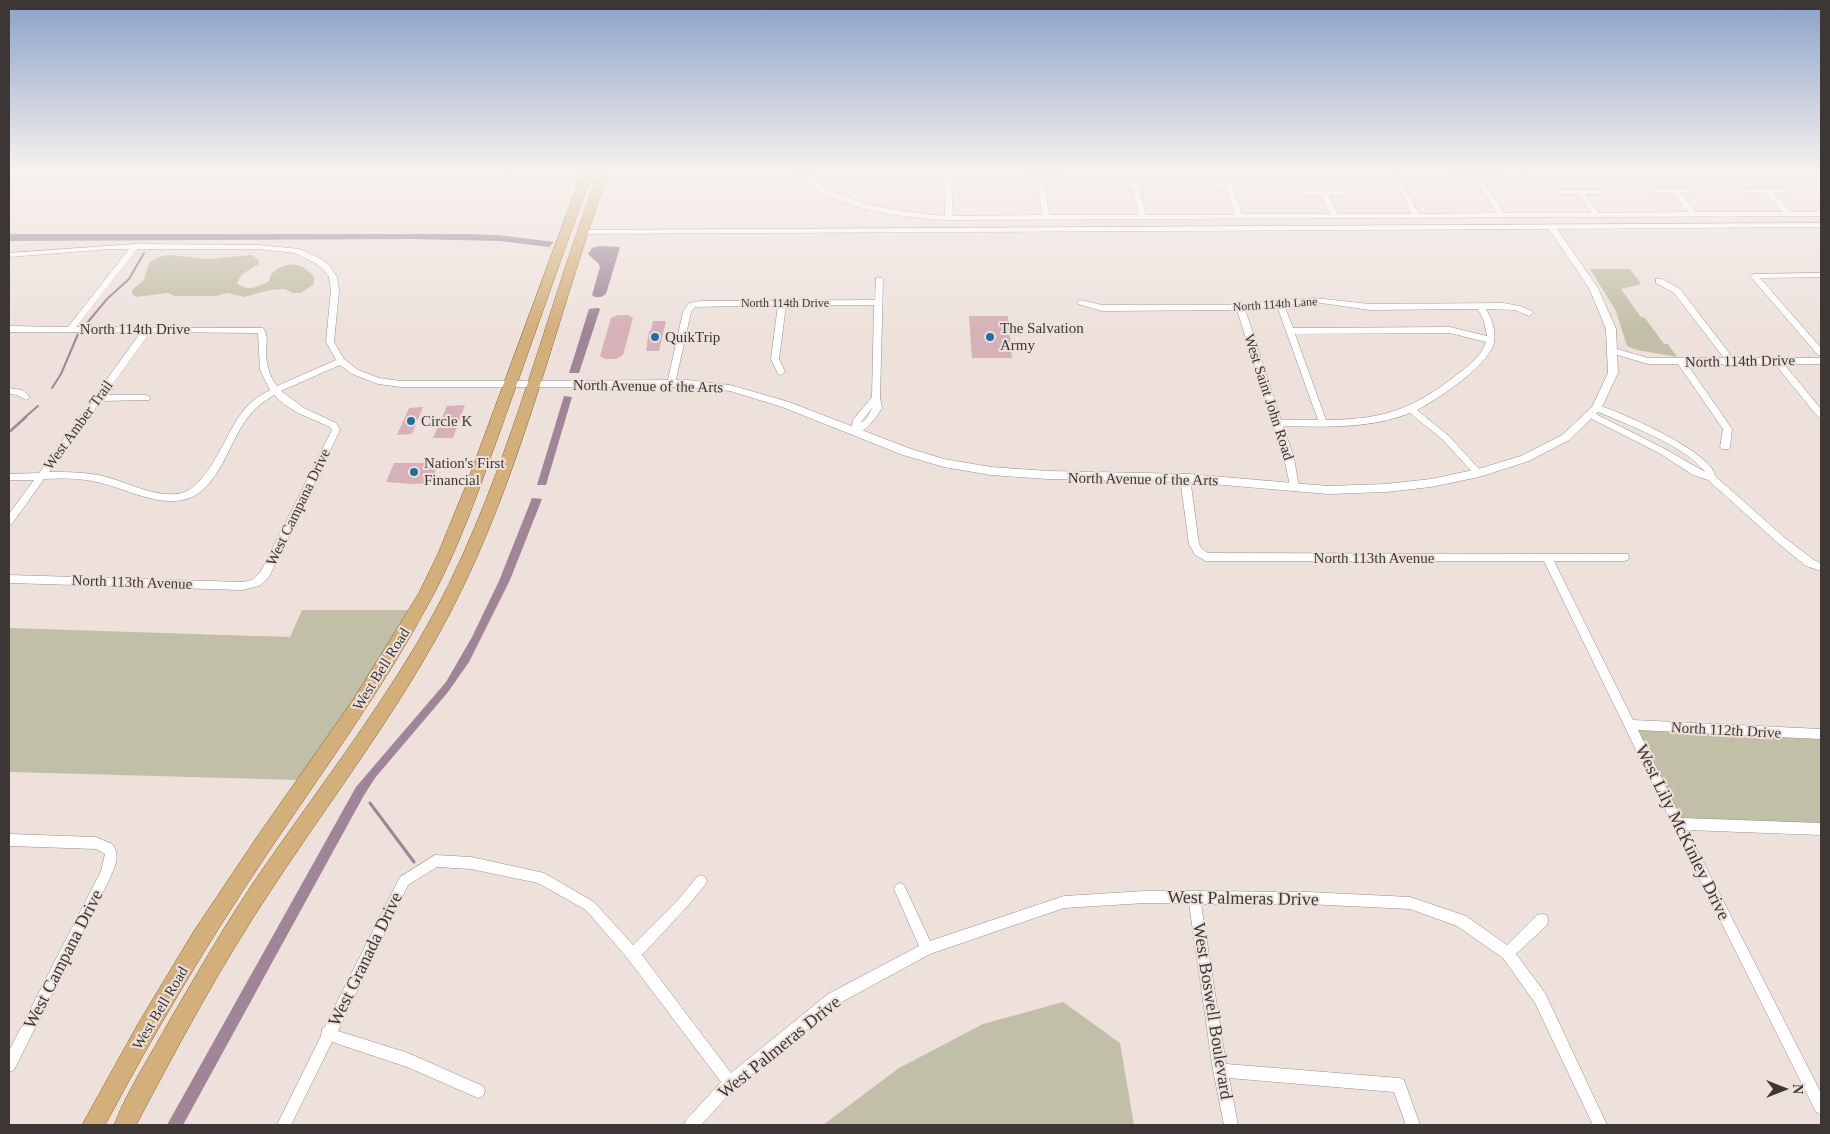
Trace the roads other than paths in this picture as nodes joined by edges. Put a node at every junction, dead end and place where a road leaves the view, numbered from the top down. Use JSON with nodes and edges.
{"nodes":[{"id":1,"x":569,"y":224,"type":"edge"},
{"id":2,"x":577,"y":224,"type":"edge"},
{"id":3,"x":586,"y":224,"type":"edge"},
{"id":4,"x":1821,"y":225,"type":"edge"},
{"id":5,"x":1551,"y":226,"type":"junction"},
{"id":6,"x":583,"y":232,"type":"junction"},
{"id":7,"x":136,"y":246,"type":"junction"},
{"id":8,"x":9,"y":255,"type":"edge"},
{"id":9,"x":1821,"y":275,"type":"edge"},
{"id":10,"x":879,"y":280,"type":"dead end"},
{"id":11,"x":1659,"y":281,"type":"dead end"},
{"id":12,"x":879,"y":302,"type":"junction"},
{"id":13,"x":1081,"y":302,"type":"dead end"},
{"id":14,"x":1279,"y":302,"type":"junction"},
{"id":15,"x":782,"y":303,"type":"junction"},
{"id":16,"x":1481,"y":306,"type":"junction"},
{"id":17,"x":1240,"y":307,"type":"junction"},
{"id":18,"x":1529,"y":313,"type":"dead end"},
{"id":19,"x":9,"y":329,"type":"edge"},
{"id":20,"x":70,"y":329,"type":"junction"},
{"id":21,"x":148,"y":329,"type":"junction"},
{"id":22,"x":1290,"y":331,"type":"junction"},
{"id":23,"x":1491,"y":340,"type":"junction"},
{"id":24,"x":1614,"y":351,"type":"junction"},
{"id":25,"x":1821,"y":353,"type":"edge"},
{"id":26,"x":340,"y":360,"type":"junction"},
{"id":27,"x":1731,"y":361,"type":"junction"},
{"id":28,"x":1777,"y":361,"type":"junction"},
{"id":29,"x":1821,"y":361,"type":"edge"},
{"id":30,"x":1681,"y":362,"type":"junction"},
{"id":31,"x":780,"y":372,"type":"dead end"},
{"id":32,"x":510,"y":384,"type":"junction"},
{"id":33,"x":533,"y":384,"type":"junction"},
{"id":34,"x":671,"y":384,"type":"junction"},
{"id":35,"x":9,"y":390,"type":"edge"},
{"id":36,"x":275,"y":391,"type":"junction"},
{"id":37,"x":26,"y":397,"type":"dead end"},
{"id":38,"x":98,"y":398,"type":"junction"},
{"id":39,"x":146,"y":398,"type":"dead end"},
{"id":40,"x":1411,"y":409,"type":"junction"},
{"id":41,"x":1594,"y":412,"type":"junction"},
{"id":42,"x":1821,"y":415,"type":"edge"},
{"id":43,"x":1278,"y":422,"type":"junction"},
{"id":44,"x":1323,"y":422,"type":"junction"},
{"id":45,"x":855,"y":432,"type":"junction"},
{"id":46,"x":1725,"y":447,"type":"dead end"},
{"id":47,"x":1478,"y":473,"type":"junction"},
{"id":48,"x":9,"y":477,"type":"edge"},
{"id":49,"x":41,"y":477,"type":"junction"},
{"id":50,"x":1185,"y":478,"type":"junction"},
{"id":51,"x":1294,"y":488,"type":"junction"},
{"id":52,"x":9,"y":522,"type":"edge"},
{"id":53,"x":1547,"y":557,"type":"junction"},
{"id":54,"x":1624,"y":557,"type":"dead end"},
{"id":55,"x":1821,"y":567,"type":"edge"},
{"id":56,"x":9,"y":579,"type":"edge"},
{"id":57,"x":255,"y":583,"type":"joint"},
{"id":58,"x":1630,"y":725,"type":"junction"},
{"id":59,"x":1821,"y":734,"type":"edge"},
{"id":60,"x":1678,"y":824,"type":"junction"},
{"id":61,"x":1821,"y":828,"type":"edge"},
{"id":62,"x":9,"y":840,"type":"edge"},
{"id":63,"x":701,"y":881,"type":"dead end"},
{"id":64,"x":900,"y":890,"type":"dead end"},
{"id":65,"x":1194,"y":897,"type":"junction"},
{"id":66,"x":1542,"y":920,"type":"dead end"},
{"id":67,"x":927,"y":949,"type":"junction"},
{"id":68,"x":1508,"y":953,"type":"junction"},
{"id":69,"x":633,"y":954,"type":"junction"},
{"id":70,"x":327,"y":1034,"type":"junction"},
{"id":71,"x":9,"y":1065,"type":"edge"},
{"id":72,"x":1220,"y":1070,"type":"junction"},
{"id":73,"x":730,"y":1083,"type":"junction"},
{"id":74,"x":478,"y":1091,"type":"dead end"},
{"id":75,"x":1821,"y":1107,"type":"edge"},
{"id":76,"x":93,"y":1125,"type":"edge"},
{"id":77,"x":125,"y":1125,"type":"edge"},
{"id":78,"x":284,"y":1125,"type":"edge"},
{"id":79,"x":691,"y":1125,"type":"edge"},
{"id":80,"x":1231,"y":1125,"type":"edge"},
{"id":81,"x":1414,"y":1125,"type":"edge"},
{"id":82,"x":1600,"y":1125,"type":"edge"}],
"edges":[{"from":1,"to":32,"type":"main road","name":"West Bell Road"},
{"from":2,"to":6,"type":"main road"},
{"from":3,"to":6,"type":"main road","name":"West Bell Road"},
{"from":4,"to":5,"type":"street"},
{"from":5,"to":6,"type":"street"},
{"from":5,"to":24,"type":"street","name":"North Avenue of the Arts"},
{"from":6,"to":33,"type":"main road","name":"West Bell Road"},
{"from":7,"to":8,"type":"street"},
{"from":7,"to":20,"type":"street"},
{"from":7,"to":26,"type":"street"},
{"from":9,"to":25,"type":"street"},
{"from":10,"to":12,"type":"street"},
{"from":11,"to":27,"type":"street"},
{"from":12,"to":15,"type":"street","name":"North 114th Drive"},
{"from":12,"to":45,"type":"street"},
{"from":13,"to":17,"type":"street","name":"North 114th Lane"},
{"from":14,"to":16,"type":"street","name":"North 114th Lane"},
{"from":14,"to":17,"type":"street","name":"North 114th Lane"},
{"from":14,"to":22,"type":"street"},
{"from":15,"to":31,"type":"street"},
{"from":15,"to":34,"type":"street","name":"North 114th Drive"},
{"from":16,"to":18,"type":"street","name":"North 114th Lane"},
{"from":16,"to":23,"type":"street"},
{"from":17,"to":43,"type":"street","name":"West Saint John Road"},
{"from":19,"to":20,"type":"street","name":"North 114th Drive"},
{"from":20,"to":21,"type":"street","name":"North 114th Drive"},
{"from":21,"to":36,"type":"street","name":"North 114th Drive"},
{"from":21,"to":38,"type":"street","name":"West Amber Trail"},
{"from":22,"to":23,"type":"street"},
{"from":22,"to":44,"type":"street"},
{"from":23,"to":40,"type":"street"},
{"from":24,"to":30,"type":"street","name":"North 114th Drive"},
{"from":24,"to":41,"type":"street","name":"North Avenue of the Arts"},
{"from":26,"to":32,"type":"street"},
{"from":26,"to":36,"type":"street"},
{"from":27,"to":28,"type":"street","name":"North 114th Drive"},
{"from":27,"to":30,"type":"street","name":"North 114th Drive"},
{"from":28,"to":29,"type":"street","name":"North 114th Drive"},
{"from":28,"to":42,"type":"street"},
{"from":30,"to":46,"type":"street"},
{"from":32,"to":33,"type":"street","name":"North Avenue of the Arts"},
{"from":32,"to":76,"type":"main road","name":"West Bell Road"},
{"from":33,"to":34,"type":"street","name":"North Avenue of the Arts"},
{"from":33,"to":77,"type":"main road","name":"West Bell Road"},
{"from":34,"to":45,"type":"street","name":"North Avenue of the Arts"},
{"from":35,"to":37,"type":"street"},
{"from":36,"to":49,"type":"street"},
{"from":36,"to":57,"type":"street","name":"West Campana Drive"},
{"from":38,"to":39,"type":"street"},
{"from":38,"to":49,"type":"street","name":"West Amber Trail"},
{"from":40,"to":44,"type":"street"},
{"from":40,"to":47,"type":"street"},
{"from":41,"to":47,"type":"street","name":"North Avenue of the Arts"},
{"from":41,"to":55,"type":"street"},
{"from":43,"to":44,"type":"street"},
{"from":43,"to":51,"type":"street","name":"West Saint John Road"},
{"from":45,"to":50,"type":"street","name":"North Avenue of the Arts"},
{"from":47,"to":51,"type":"street","name":"North Avenue of the Arts"},
{"from":48,"to":49,"type":"street"},
{"from":49,"to":52,"type":"street","name":"West Amber Trail"},
{"from":50,"to":51,"type":"street","name":"North Avenue of the Arts"},
{"from":50,"to":53,"type":"street","name":"North 113th Avenue"},
{"from":53,"to":54,"type":"street","name":"North 113th Avenue"},
{"from":53,"to":58,"type":"street","name":"West Lily McKinley Drive"},
{"from":56,"to":57,"type":"street","name":"North 113th Avenue"},
{"from":58,"to":59,"type":"street","name":"North 112th Drive"},
{"from":58,"to":60,"type":"street","name":"West Lily McKinley Drive"},
{"from":60,"to":61,"type":"street"},
{"from":60,"to":75,"type":"street","name":"West Lily McKinley Drive"},
{"from":62,"to":71,"type":"street","name":"West Campana Drive"},
{"from":63,"to":69,"type":"street"},
{"from":64,"to":67,"type":"street"},
{"from":65,"to":67,"type":"street","name":"West Palmeras Drive"},
{"from":65,"to":68,"type":"street","name":"West Palmeras Drive"},
{"from":65,"to":72,"type":"street","name":"West Boswell Boulevard"},
{"from":66,"to":68,"type":"street"},
{"from":67,"to":73,"type":"street","name":"West Palmeras Drive"},
{"from":68,"to":82,"type":"street","name":"West Palmeras Drive"},
{"from":69,"to":70,"type":"street","name":"West Granada Drive"},
{"from":69,"to":73,"type":"street","name":"West Granada Drive"},
{"from":70,"to":74,"type":"street"},
{"from":70,"to":78,"type":"street","name":"West Granada Drive"},
{"from":72,"to":80,"type":"street","name":"West Boswell Boulevard"},
{"from":72,"to":81,"type":"street"},
{"from":73,"to":79,"type":"street","name":"West Palmeras Drive"}]}
